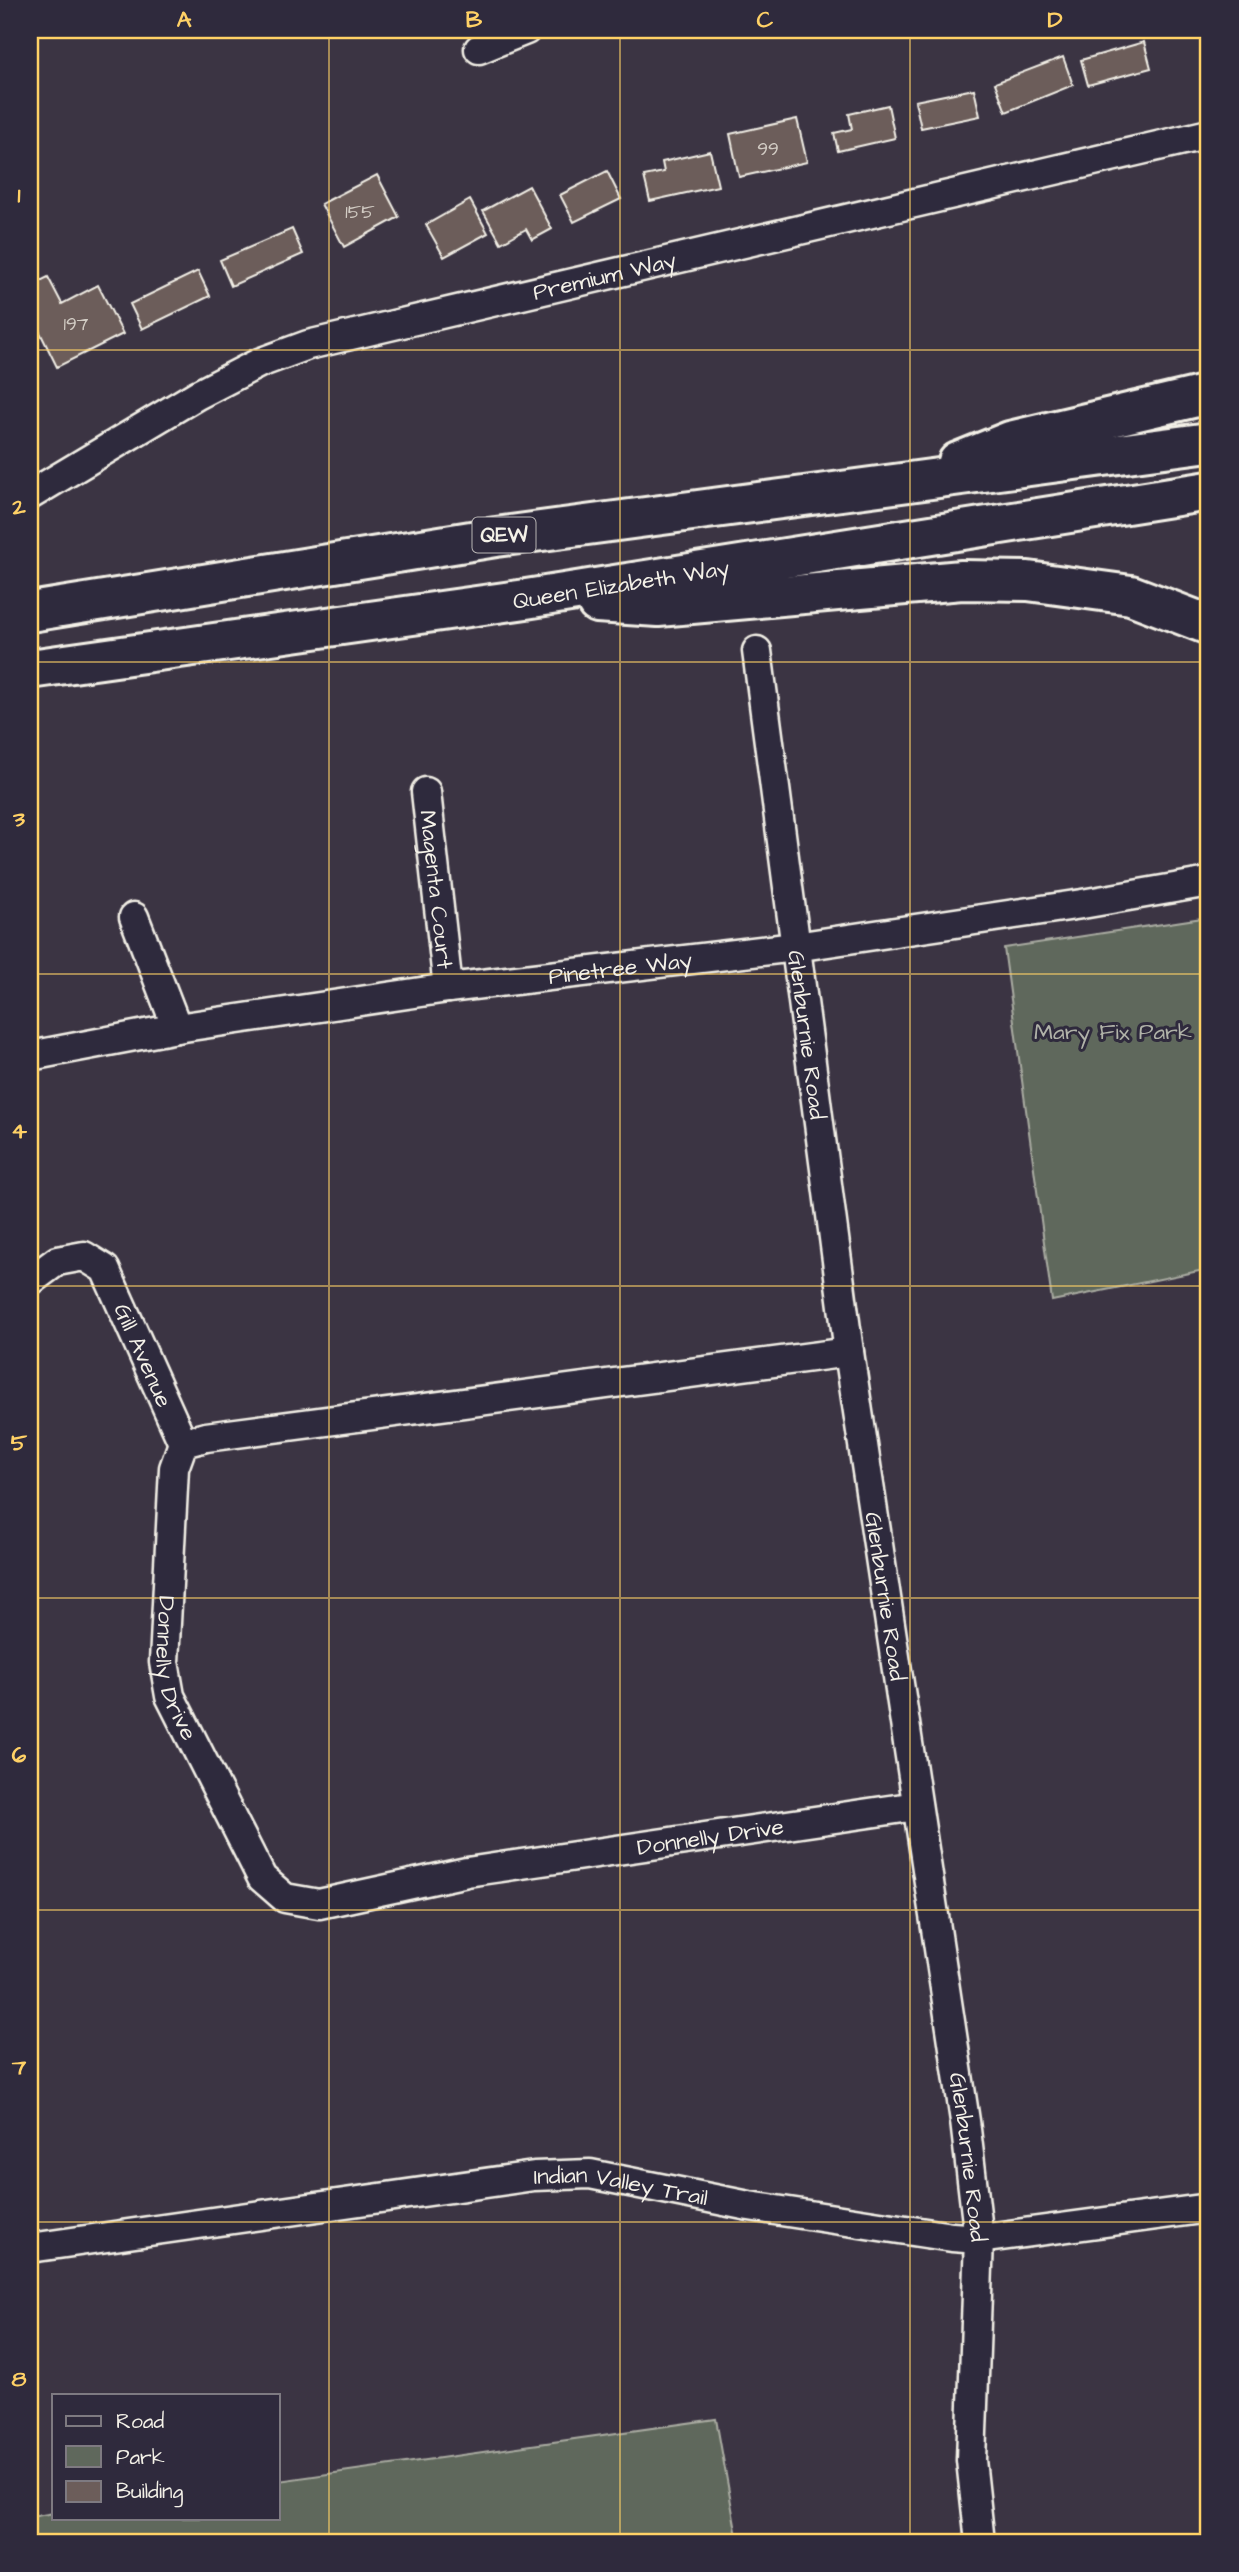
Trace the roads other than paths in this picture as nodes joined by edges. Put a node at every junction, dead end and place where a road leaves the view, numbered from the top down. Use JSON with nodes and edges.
{"nodes":[{"id":1,"x":526,"y":30,"type":"edge"},
{"id":2,"x":480,"y":49,"type":"dead end"},
{"id":3,"x":1209,"y":134,"type":"edge"},
{"id":4,"x":1209,"y":394,"type":"edge"},
{"id":5,"x":1209,"y":442,"type":"edge"},
{"id":6,"x":908,"y":482,"type":"junction"},
{"id":7,"x":1209,"y":491,"type":"edge"},
{"id":8,"x":30,"y":495,"type":"edge"},
{"id":9,"x":526,"y":599,"type":"junction"},
{"id":10,"x":30,"y":612,"type":"edge"},
{"id":11,"x":1209,"y":625,"type":"edge"},
{"id":12,"x":757,"y":651,"type":"dead end"},
{"id":13,"x":30,"y":669,"type":"edge"},
{"id":14,"x":426,"y":792,"type":"dead end"},
{"id":15,"x":1209,"y":882,"type":"edge"},
{"id":16,"x":134,"y":917,"type":"dead end"},
{"id":17,"x":795,"y":947,"type":"junction"},
{"id":18,"x":448,"y":988,"type":"junction"},
{"id":19,"x":177,"y":1028,"type":"junction"},
{"id":20,"x":30,"y":1056,"type":"edge"},
{"id":21,"x":30,"y":1281,"type":"edge"},
{"id":22,"x":849,"y":1353,"type":"junction"},
{"id":23,"x":183,"y":1443,"type":"junction"},
{"id":24,"x":918,"y":1806,"type":"junction"},
{"id":25,"x":1209,"y":2208,"type":"edge"},
{"id":26,"x":979,"y":2239,"type":"junction"},
{"id":27,"x":30,"y":2248,"type":"edge"},
{"id":28,"x":980,"y":2542,"type":"edge"}],
"edges":[{"from":1,"to":2,"type":"street"},
{"from":3,"to":8,"type":"street","name":"Premium Way"},
{"from":4,"to":6,"type":"highway"},
{"from":5,"to":6,"type":"highway","number":"QEW"},
{"from":6,"to":10,"type":"highway","number":"QEW"},
{"from":7,"to":9,"type":"highway","name":"Queen Elizabeth Way"},
{"from":9,"to":11,"type":"highway"},
{"from":9,"to":13,"type":"highway","name":"Queen Elizabeth Way"},
{"from":12,"to":17,"type":"street","name":"Glenburnie Road"},
{"from":14,"to":18,"type":"street","name":"Magenta Court"},
{"from":15,"to":17,"type":"street","name":"Pinetree Way"},
{"from":16,"to":19,"type":"street"},
{"from":17,"to":18,"type":"street","name":"Pinetree Way"},
{"from":17,"to":22,"type":"street","name":"Glenburnie Road"},
{"from":18,"to":19,"type":"street","name":"Pinetree Way"},
{"from":19,"to":20,"type":"street","name":"Pinetree Way"},
{"from":21,"to":23,"type":"street","name":"Gill Avenue"},
{"from":22,"to":23,"type":"street"},
{"from":22,"to":24,"type":"street","name":"Glenburnie Road"},
{"from":23,"to":24,"type":"street","name":"Donnelly Drive"},
{"from":24,"to":26,"type":"street","name":"Glenburnie Road"},
{"from":25,"to":26,"type":"street","name":"Indian Valley Trail"},
{"from":26,"to":27,"type":"street","name":"Indian Valley Trail"},
{"from":26,"to":28,"type":"street","name":"Glenburnie Road"}]}
